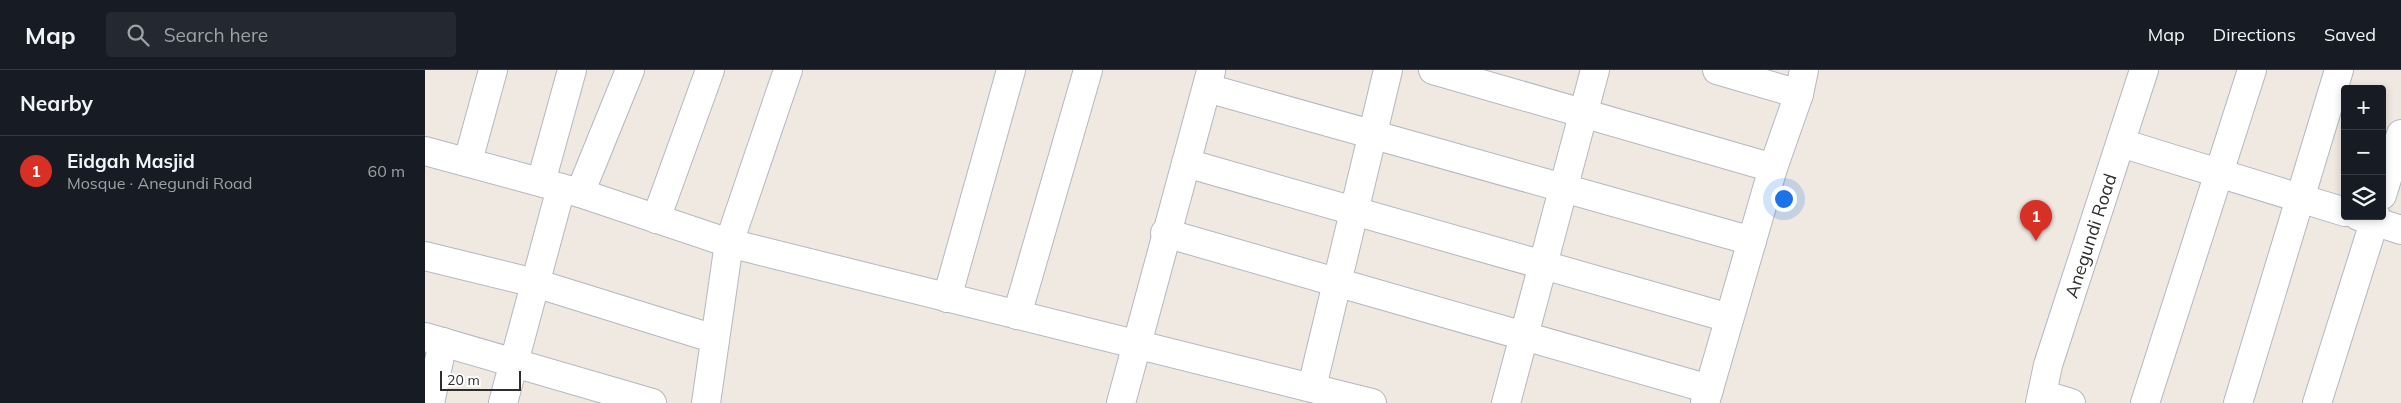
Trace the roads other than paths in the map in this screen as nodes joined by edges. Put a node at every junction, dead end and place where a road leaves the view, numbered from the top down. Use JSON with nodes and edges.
{"nodes":[{"id":1,"x":493,"y":70,"type":"edge"},
{"id":2,"x":572,"y":70,"type":"edge"},
{"id":3,"x":630,"y":70,"type":"edge"},
{"id":4,"x":710,"y":70,"type":"edge"},
{"id":5,"x":788,"y":70,"type":"edge"},
{"id":6,"x":1011,"y":70,"type":"edge"},
{"id":7,"x":1088,"y":70,"type":"edge"},
{"id":8,"x":1388,"y":70,"type":"edge"},
{"id":9,"x":1433,"y":70,"type":"edge"},
{"id":10,"x":1595,"y":70,"type":"edge"},
{"id":11,"x":1717,"y":70,"type":"edge"},
{"id":12,"x":2144,"y":70,"type":"edge"},
{"id":13,"x":2252,"y":70,"type":"edge"},
{"id":14,"x":2339,"y":70,"type":"edge"},
{"id":15,"x":1209,"y":79,"type":"edge"},
{"id":16,"x":1801,"y":82,"type":"edge"},
{"id":17,"x":1583,"y":114,"type":"junction"},
{"id":18,"x":1372,"y":134,"type":"junction"},
{"id":19,"x":2401,"y":134,"type":"edge"},
{"id":20,"x":2121,"y":143,"type":"junction"},
{"id":21,"x":425,"y":151,"type":"edge"},
{"id":22,"x":468,"y":161,"type":"junction"},
{"id":23,"x":1185,"y":163,"type":"junction"},
{"id":24,"x":1773,"y":168,"type":"junction"},
{"id":25,"x":2219,"y":174,"type":"junction"},
{"id":26,"x":2386,"y":181,"type":"edge"},
{"id":27,"x":561,"y":188,"type":"junction"},
{"id":28,"x":1564,"y":188,"type":"junction"},
{"id":29,"x":2300,"y":199,"type":"junction"},
{"id":30,"x":1354,"y":211,"type":"junction"},
{"id":31,"x":2341,"y":211,"type":"edge"},
{"id":32,"x":656,"y":219,"type":"junction"},
{"id":33,"x":2368,"y":220,"type":"edge"},
{"id":34,"x":2374,"y":220,"type":"edge"},
{"id":35,"x":2401,"y":230,"type":"edge"},
{"id":36,"x":1165,"y":233,"type":"junction"},
{"id":37,"x":1752,"y":240,"type":"junction"},
{"id":38,"x":729,"y":243,"type":"junction"},
{"id":39,"x":425,"y":256,"type":"edge"},
{"id":40,"x":1543,"y":265,"type":"junction"},
{"id":41,"x":1337,"y":282,"type":"junction"},
{"id":42,"x":535,"y":283,"type":"junction"},
{"id":43,"x":947,"y":298,"type":"junction"},
{"id":44,"x":1017,"y":315,"type":"junction"},
{"id":45,"x":1729,"y":318,"type":"junction"},
{"id":46,"x":1524,"y":336,"type":"junction"},
{"id":47,"x":715,"y":339,"type":"junction"},
{"id":48,"x":434,"y":340,"type":"edge"},
{"id":49,"x":1135,"y":346,"type":"junction"},
{"id":50,"x":514,"y":363,"type":"junction"},
{"id":51,"x":1312,"y":387,"type":"junction"},
{"id":52,"x":579,"y":393,"type":"edge"},
{"id":53,"x":1707,"y":396,"type":"edge"},
{"id":54,"x":2041,"y":399,"type":"edge"},
{"id":55,"x":430,"y":403,"type":"edge"},
{"id":56,"x":503,"y":403,"type":"edge"},
{"id":57,"x":652,"y":403,"type":"edge"},
{"id":58,"x":706,"y":403,"type":"edge"},
{"id":59,"x":1121,"y":403,"type":"edge"},
{"id":60,"x":1372,"y":403,"type":"edge"},
{"id":61,"x":1506,"y":403,"type":"edge"},
{"id":62,"x":2071,"y":403,"type":"edge"},
{"id":63,"x":2145,"y":403,"type":"edge"},
{"id":64,"x":2238,"y":403,"type":"edge"},
{"id":65,"x":2317,"y":403,"type":"edge"}],
"edges":[{"from":1,"to":22,"type":"street"},
{"from":2,"to":27,"type":"street"},
{"from":3,"to":27,"type":"street"},
{"from":4,"to":32,"type":"street"},
{"from":5,"to":38,"type":"street"},
{"from":6,"to":43,"type":"street"},
{"from":7,"to":44,"type":"street"},
{"from":8,"to":18,"type":"street"},
{"from":9,"to":17,"type":"street"},
{"from":10,"to":17,"type":"street"},
{"from":11,"to":16,"type":"street"},
{"from":12,"to":20,"type":"street","name":"Anegundi Road"},
{"from":13,"to":25,"type":"street"},
{"from":14,"to":29,"type":"street"},
{"from":15,"to":18,"type":"street"},
{"from":15,"to":23,"type":"street"},
{"from":16,"to":24,"type":"street"},
{"from":17,"to":24,"type":"street"},
{"from":17,"to":28,"type":"street"},
{"from":18,"to":28,"type":"street"},
{"from":18,"to":30,"type":"street"},
{"from":19,"to":26,"type":"street"},
{"from":20,"to":25,"type":"street"},
{"from":20,"to":54,"type":"street","name":"Anegundi Road"},
{"from":21,"to":22,"type":"street"},
{"from":22,"to":27,"type":"street"},
{"from":23,"to":30,"type":"street"},
{"from":23,"to":36,"type":"street"},
{"from":24,"to":37,"type":"street"},
{"from":25,"to":29,"type":"street"},
{"from":25,"to":63,"type":"street"},
{"from":27,"to":32,"type":"street"},
{"from":27,"to":42,"type":"street"},
{"from":28,"to":37,"type":"street"},
{"from":28,"to":40,"type":"street"},
{"from":29,"to":31,"type":"street"},
{"from":29,"to":64,"type":"street"},
{"from":30,"to":40,"type":"street"},
{"from":30,"to":41,"type":"street"},
{"from":32,"to":38,"type":"street"},
{"from":33,"to":65,"type":"street"},
{"from":34,"to":35,"type":"street"},
{"from":36,"to":41,"type":"street"},
{"from":36,"to":49,"type":"street"},
{"from":37,"to":45,"type":"street"},
{"from":38,"to":43,"type":"street"},
{"from":38,"to":47,"type":"street"},
{"from":39,"to":42,"type":"street"},
{"from":40,"to":45,"type":"street"},
{"from":40,"to":46,"type":"street"},
{"from":41,"to":46,"type":"street"},
{"from":41,"to":51,"type":"street"},
{"from":42,"to":47,"type":"street"},
{"from":42,"to":50,"type":"street"},
{"from":43,"to":44,"type":"street"},
{"from":44,"to":49,"type":"street"},
{"from":45,"to":53,"type":"street"},
{"from":46,"to":53,"type":"street"},
{"from":46,"to":61,"type":"street"},
{"from":47,"to":58,"type":"street"},
{"from":48,"to":50,"type":"street"},
{"from":48,"to":55,"type":"street"},
{"from":49,"to":51,"type":"street"},
{"from":49,"to":59,"type":"street"},
{"from":50,"to":52,"type":"street"},
{"from":50,"to":56,"type":"street"},
{"from":51,"to":60,"type":"street"},
{"from":52,"to":57,"type":"street"},
{"from":54,"to":62,"type":"street"}]}
